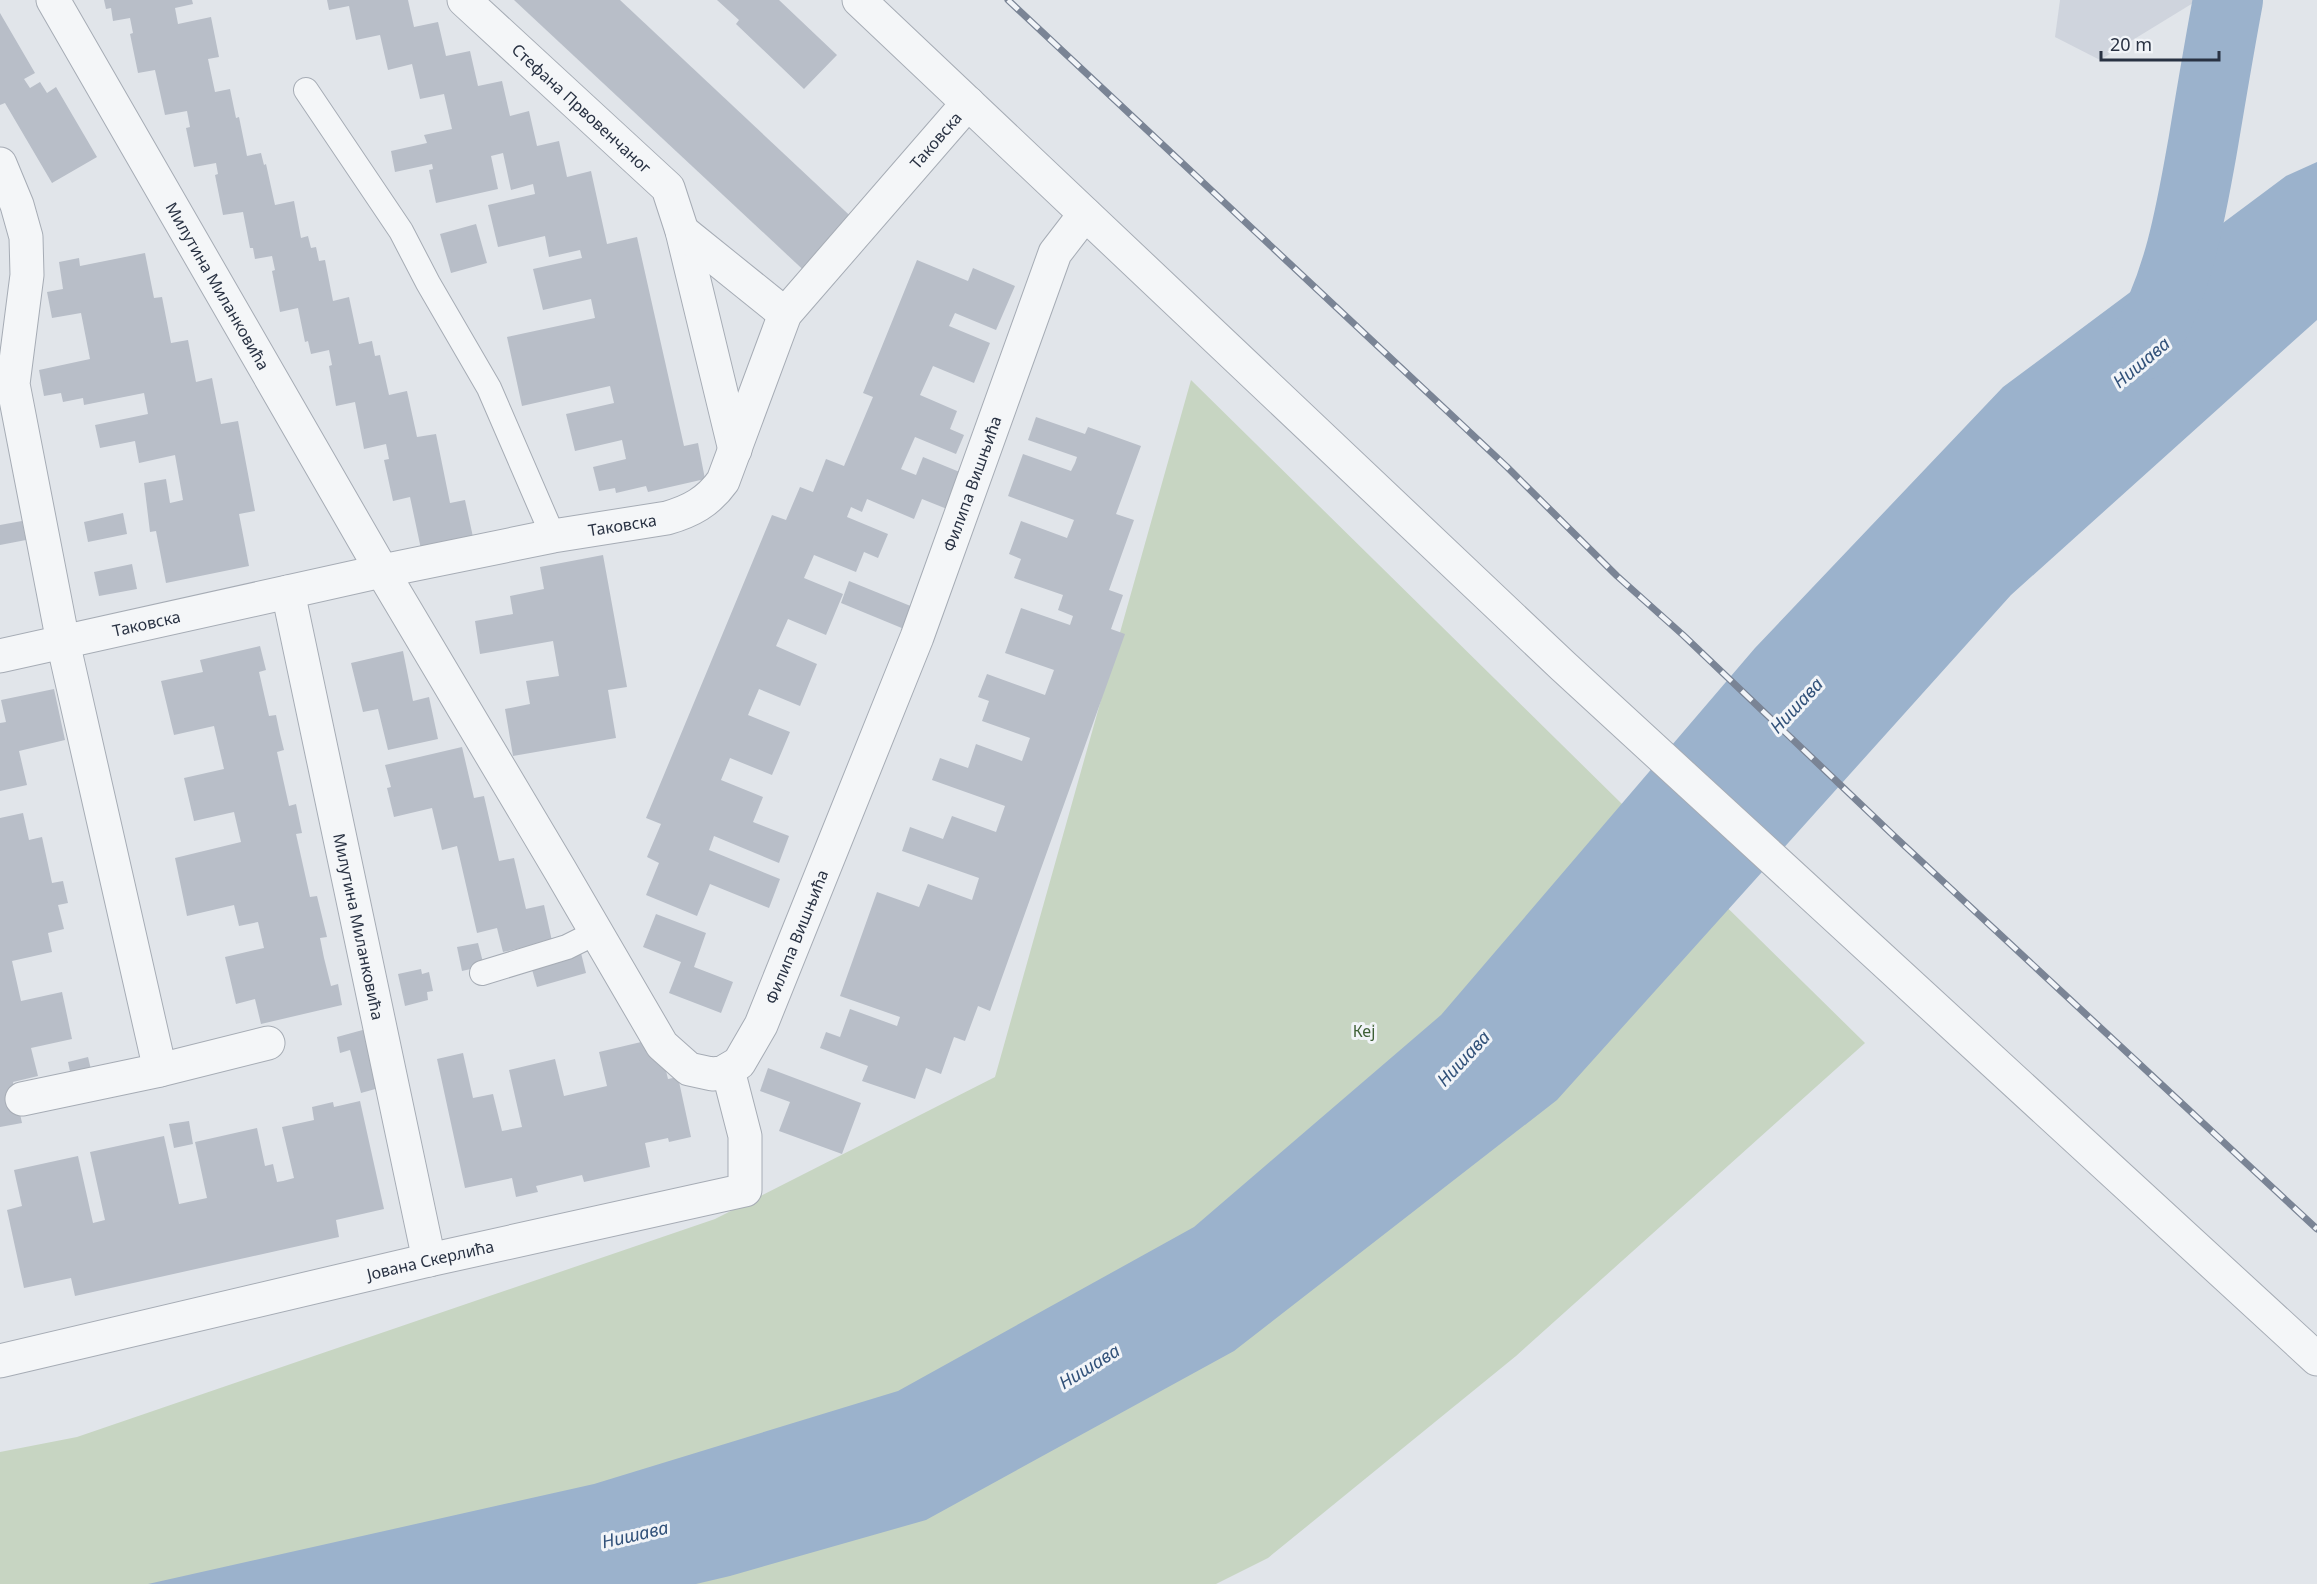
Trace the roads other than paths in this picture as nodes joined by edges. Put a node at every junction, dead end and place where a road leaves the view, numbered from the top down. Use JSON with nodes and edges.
{"nodes":[{"id":1,"x":53,"y":0,"type":"edge"},
{"id":2,"x":464,"y":0,"type":"edge"},
{"id":3,"x":859,"y":0,"type":"edge"},
{"id":4,"x":306,"y":90,"type":"dead end"},
{"id":5,"x":968,"y":103,"type":"junction"},
{"id":6,"x":0,"y":164,"type":"edge"},
{"id":7,"x":1085,"y":214,"type":"junction"},
{"id":8,"x":682,"y":231,"type":"junction"},
{"id":9,"x":785,"y":314,"type":"junction"},
{"id":10,"x":735,"y":450,"type":"junction"},
{"id":11,"x":553,"y":536,"type":"junction"},
{"id":12,"x":382,"y":571,"type":"junction"},
{"id":13,"x":288,"y":592,"type":"junction"},
{"id":14,"x":63,"y":642,"type":"junction"},
{"id":15,"x":0,"y":656,"type":"edge"},
{"id":16,"x":597,"y":932,"type":"junction"},
{"id":17,"x":482,"y":974,"type":"dead end"},
{"id":18,"x":268,"y":1043,"type":"dead end"},
{"id":19,"x":160,"y":1070,"type":"junction"},
{"id":20,"x":728,"y":1070,"type":"junction"},
{"id":21,"x":21,"y":1099,"type":"dead end"},
{"id":22,"x":429,"y":1260,"type":"junction"},
{"id":23,"x":2317,"y":1359,"type":"edge"},
{"id":24,"x":0,"y":1361,"type":"edge"}],
"edges":[{"from":1,"to":12,"type":"street","name":"Милутина Миланковића"},
{"from":2,"to":8,"type":"street","name":"Стефана Првовенчаног"},
{"from":3,"to":5,"type":"street"},
{"from":4,"to":11,"type":"lane"},
{"from":5,"to":7,"type":"street"},
{"from":5,"to":9,"type":"street","name":"Таковска"},
{"from":6,"to":14,"type":"street"},
{"from":7,"to":20,"type":"street","name":"Филипа Вишњића"},
{"from":7,"to":23,"type":"street"},
{"from":8,"to":9,"type":"street"},
{"from":8,"to":10,"type":"street","name":"Стефана Првовенчаног"},
{"from":9,"to":10,"type":"street","name":"Таковска"},
{"from":10,"to":11,"type":"street","name":"Таковска"},
{"from":11,"to":12,"type":"street","name":"Таковска"},
{"from":12,"to":13,"type":"street","name":"Таковска"},
{"from":12,"to":16,"type":"street"},
{"from":13,"to":14,"type":"street","name":"Таковска"},
{"from":13,"to":22,"type":"street","name":"Милутина Миланковића"},
{"from":14,"to":15,"type":"street","name":"Таковска"},
{"from":14,"to":19,"type":"street"},
{"from":16,"to":17,"type":"lane"},
{"from":16,"to":20,"type":"street"},
{"from":18,"to":19,"type":"street"},
{"from":19,"to":21,"type":"street"},
{"from":20,"to":22,"type":"street","name":"Јована Скерлића"},
{"from":22,"to":24,"type":"street","name":"Јована Скерлића"}]}
